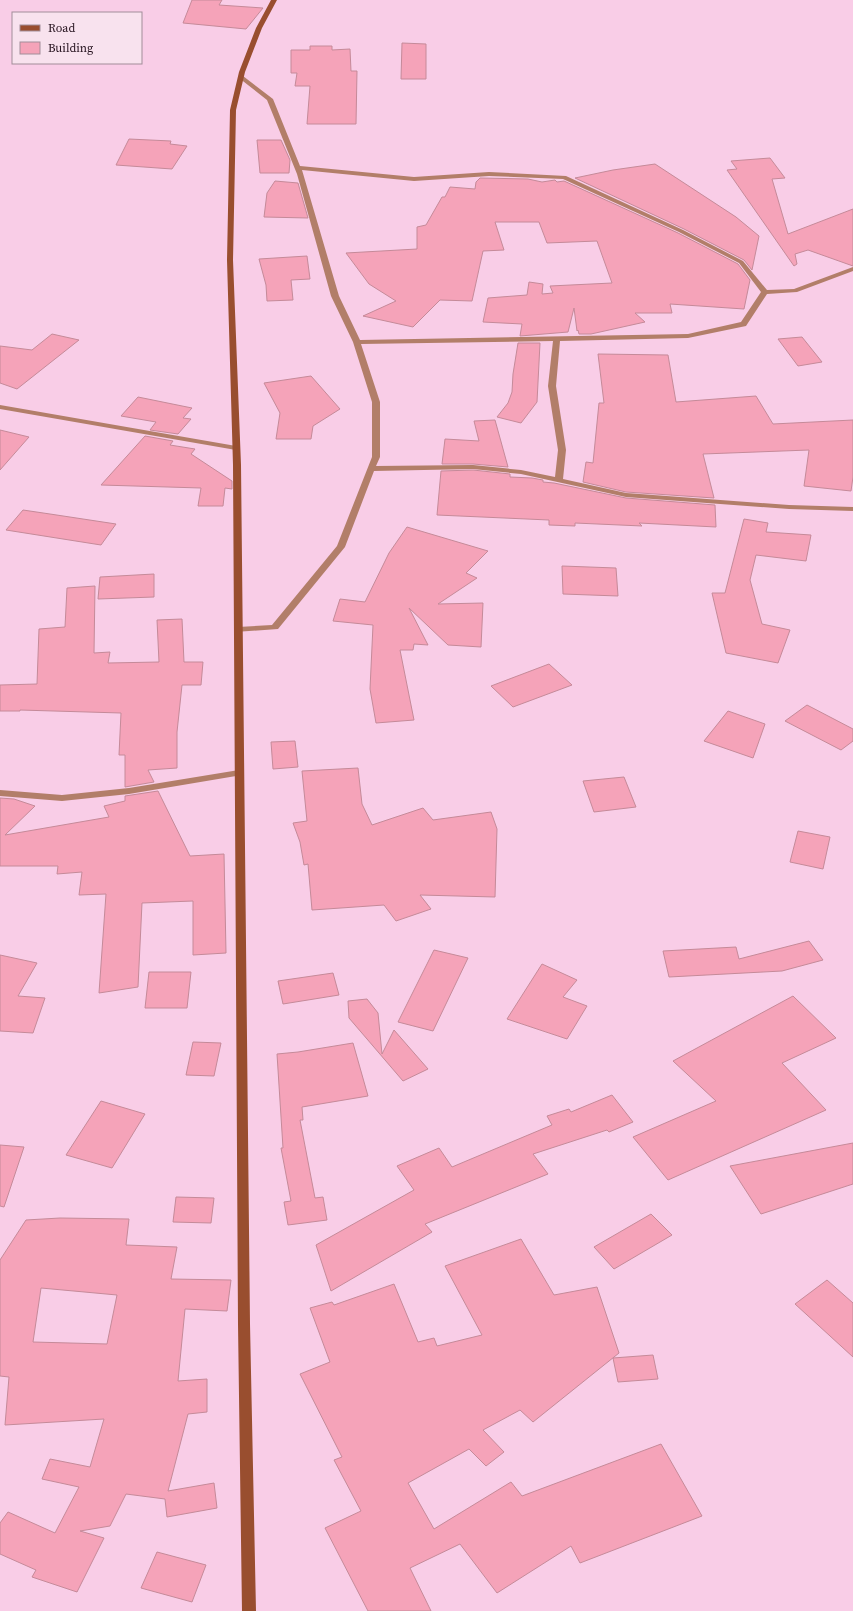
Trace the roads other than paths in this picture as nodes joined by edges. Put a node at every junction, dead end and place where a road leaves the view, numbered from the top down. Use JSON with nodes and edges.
{"nodes":[{"id":1,"x":274,"y":0,"type":"edge"},
{"id":2,"x":241,"y":77,"type":"junction"},
{"id":3,"x":298,"y":168,"type":"junction"},
{"id":4,"x":853,"y":270,"type":"edge"},
{"id":5,"x":765,"y":292,"type":"junction"},
{"id":6,"x":557,"y":338,"type":"junction"},
{"id":7,"x":357,"y":342,"type":"junction"},
{"id":8,"x":0,"y":407,"type":"edge"},
{"id":9,"x":236,"y":448,"type":"junction"},
{"id":10,"x":371,"y":468,"type":"junction"},
{"id":11,"x":559,"y":481,"type":"junction"},
{"id":12,"x":853,"y":509,"type":"edge"},
{"id":13,"x":238,"y":630,"type":"junction"},
{"id":14,"x":239,"y":773,"type":"junction"},
{"id":15,"x":0,"y":793,"type":"edge"},
{"id":16,"x":249,"y":1611,"type":"edge"}],
"edges":[{"from":1,"to":2,"type":"street"},
{"from":2,"to":3,"type":"street"},
{"from":2,"to":9,"type":"street"},
{"from":3,"to":5,"type":"street"},
{"from":3,"to":7,"type":"street"},
{"from":4,"to":5,"type":"street"},
{"from":5,"to":6,"type":"street"},
{"from":6,"to":7,"type":"street"},
{"from":6,"to":11,"type":"street"},
{"from":7,"to":10,"type":"street"},
{"from":8,"to":9,"type":"street"},
{"from":9,"to":13,"type":"street"},
{"from":10,"to":11,"type":"street"},
{"from":10,"to":13,"type":"street"},
{"from":11,"to":12,"type":"street"},
{"from":13,"to":14,"type":"street"},
{"from":14,"to":15,"type":"street"},
{"from":14,"to":16,"type":"street"}]}
